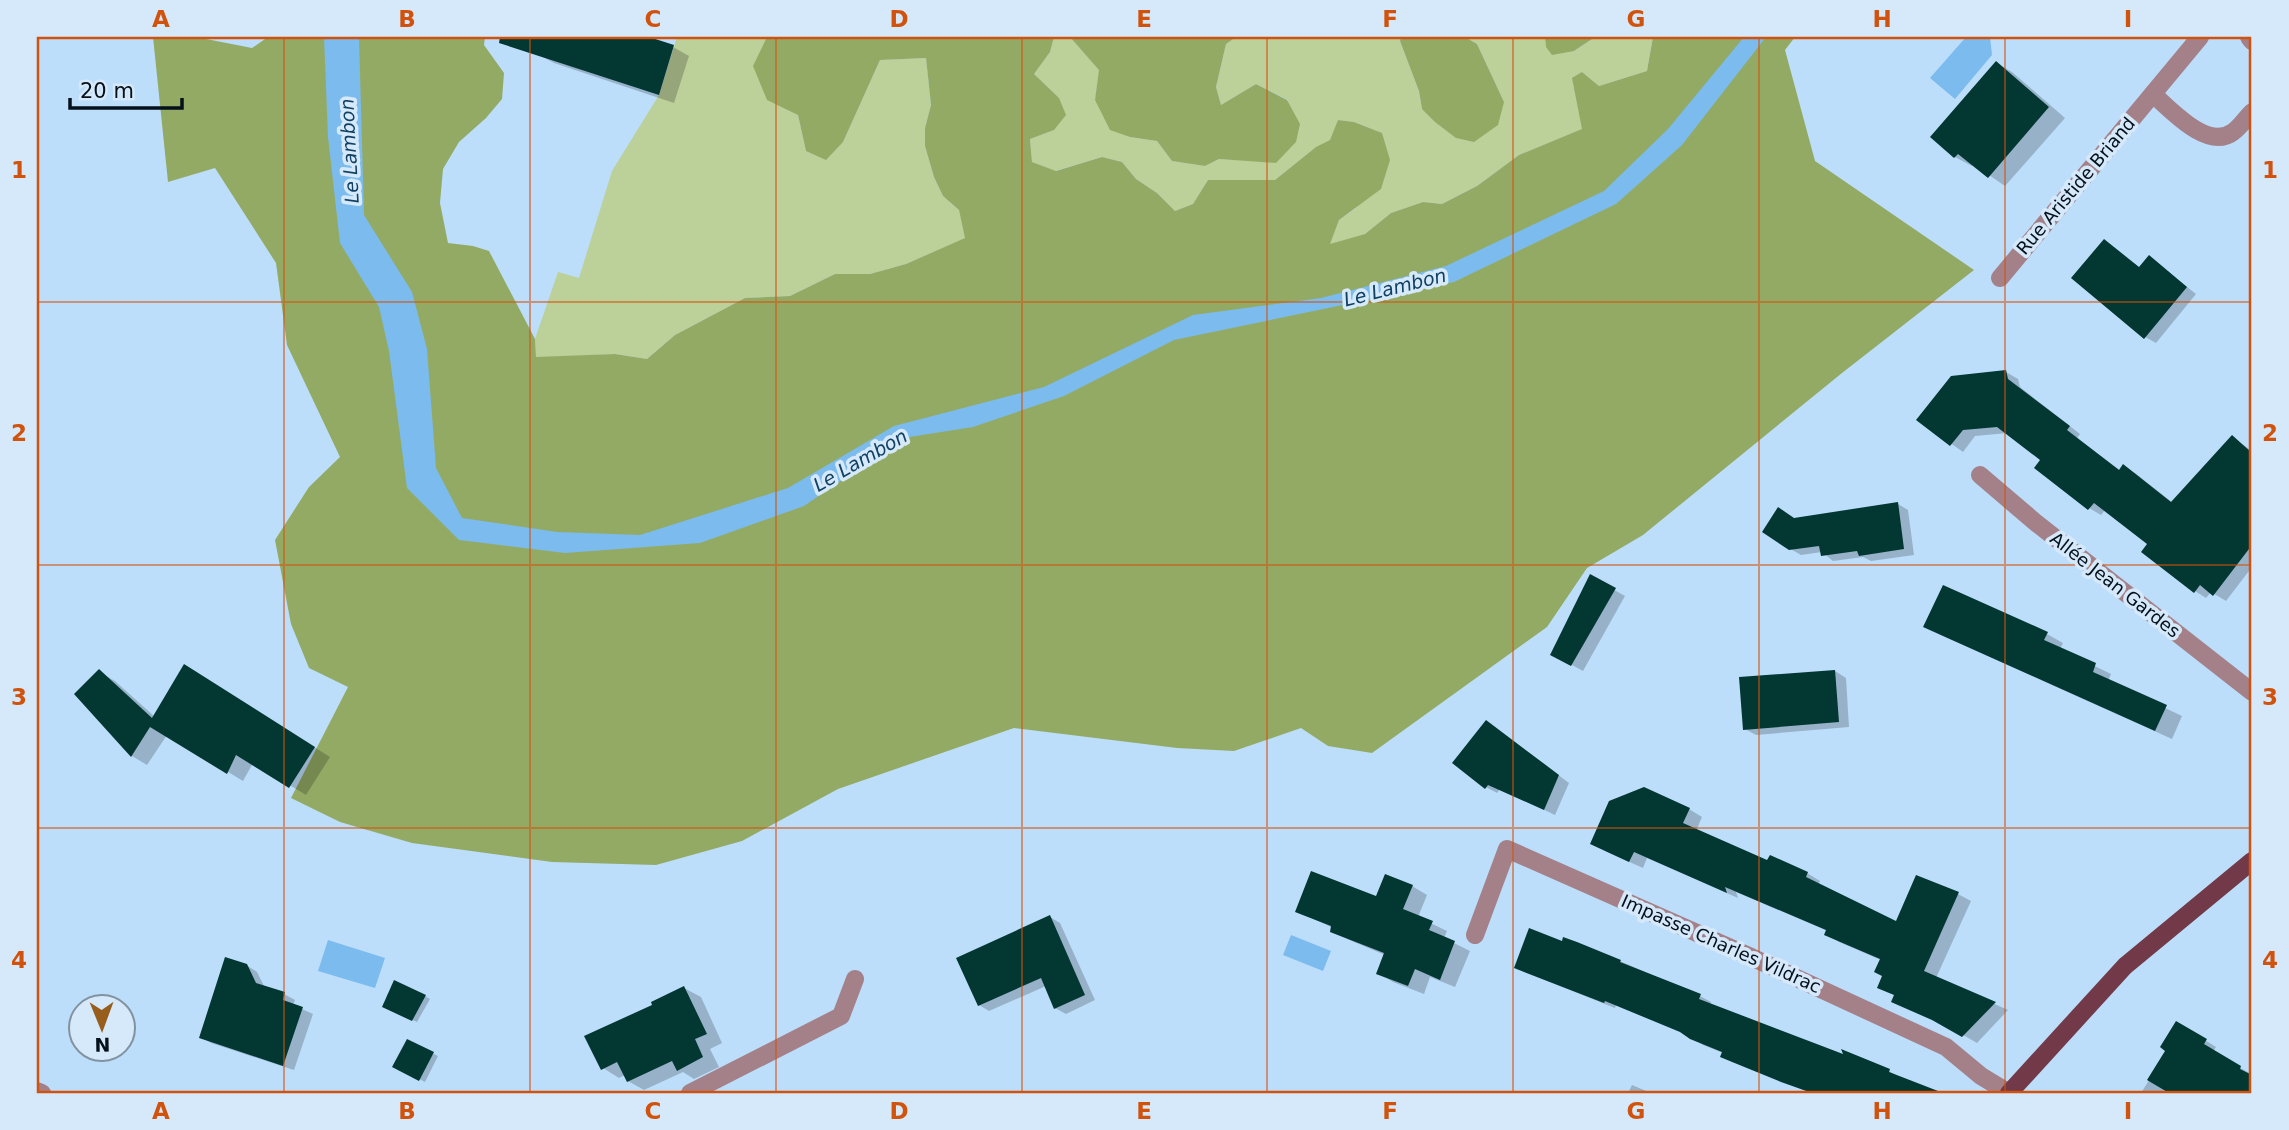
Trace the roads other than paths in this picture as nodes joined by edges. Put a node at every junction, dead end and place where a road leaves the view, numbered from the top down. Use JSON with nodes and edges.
{"nodes":[{"id":1,"x":2200,"y":37,"type":"edge"},
{"id":2,"x":2153,"y":94,"type":"junction"},
{"id":3,"x":2252,"y":112,"type":"edge"},
{"id":4,"x":2000,"y":278,"type":"dead end"},
{"id":5,"x":1980,"y":475,"type":"dead end"},
{"id":6,"x":2252,"y":692,"type":"edge"},
{"id":7,"x":2252,"y":861,"type":"edge"},
{"id":8,"x":1475,"y":935,"type":"dead end"},
{"id":9,"x":855,"y":979,"type":"dead end"},
{"id":10,"x":37,"y":1091,"type":"edge"},
{"id":11,"x":42,"y":1093,"type":"edge"},
{"id":12,"x":690,"y":1093,"type":"edge"},
{"id":13,"x":2009,"y":1093,"type":"edge"}],
"edges":[{"from":1,"to":2,"type":"street","name":"Rue Aristide Briand"},
{"from":2,"to":3,"type":"street"},
{"from":2,"to":4,"type":"street","name":"Rue Aristide Briand"},
{"from":5,"to":6,"type":"street","name":"Allée Jean Gardes"},
{"from":7,"to":13,"type":"main road"},
{"from":8,"to":13,"type":"street","name":"Impasse Charles Vildrac"},
{"from":9,"to":12,"type":"street"},
{"from":10,"to":11,"type":"street"}]}
